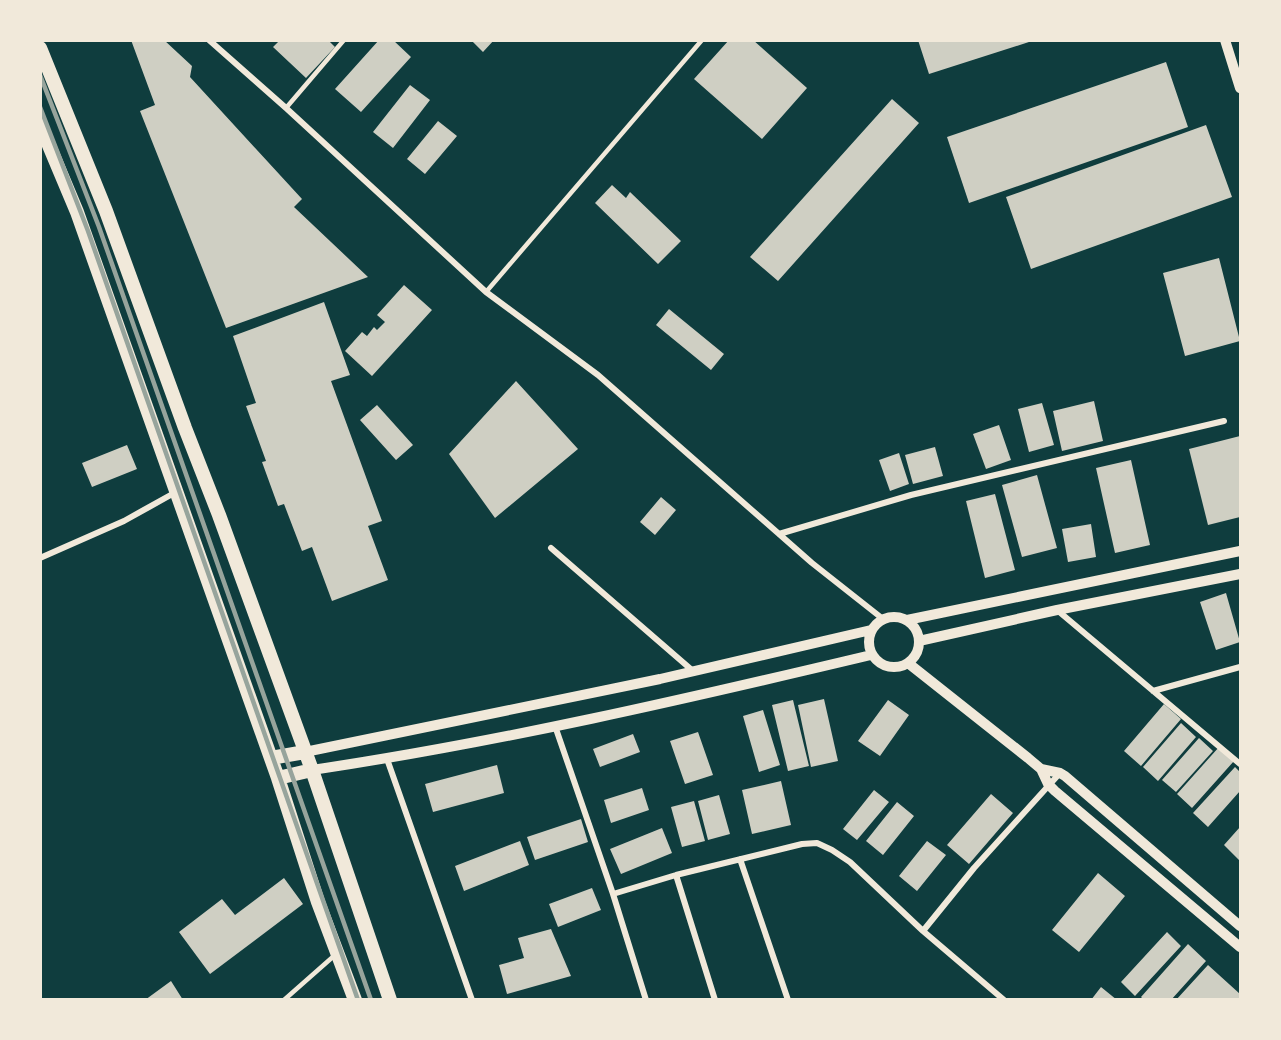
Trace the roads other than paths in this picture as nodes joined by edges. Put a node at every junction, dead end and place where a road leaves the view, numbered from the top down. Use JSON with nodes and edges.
{"nodes":[{"id":1,"x":209,"y":40,"type":"edge"},
{"id":2,"x":344,"y":40,"type":"edge"},
{"id":3,"x":702,"y":40,"type":"edge"},
{"id":4,"x":1225,"y":40,"type":"edge"},
{"id":5,"x":40,"y":48,"type":"edge"},
{"id":6,"x":1240,"y":88,"type":"edge"},
{"id":7,"x":286,"y":108,"type":"junction"},
{"id":8,"x":40,"y":124,"type":"edge"},
{"id":9,"x":486,"y":292,"type":"junction"},
{"id":10,"x":1224,"y":421,"type":"dead end"},
{"id":11,"x":176,"y":492,"type":"junction"},
{"id":12,"x":779,"y":534,"type":"junction"},
{"id":13,"x":551,"y":548,"type":"dead end"},
{"id":14,"x":1240,"y":551,"type":"edge"},
{"id":15,"x":40,"y":558,"type":"edge"},
{"id":16,"x":1240,"y":574,"type":"edge"},
{"id":17,"x":1057,"y":609,"type":"junction"},
{"id":18,"x":883,"y":619,"type":"junction"},
{"id":19,"x":907,"y":620,"type":"junction"},
{"id":20,"x":871,"y":630,"type":"junction"},
{"id":21,"x":919,"y":641,"type":"junction"},
{"id":22,"x":871,"y":655,"type":"junction"},
{"id":23,"x":908,"y":663,"type":"junction"},
{"id":24,"x":1240,"y":667,"type":"edge"},
{"id":25,"x":694,"y":672,"type":"junction"},
{"id":26,"x":1153,"y":691,"type":"junction"},
{"id":27,"x":555,"y":725,"type":"junction"},
{"id":28,"x":358,"y":741,"type":"junction"},
{"id":29,"x":305,"y":752,"type":"junction"},
{"id":30,"x":271,"y":759,"type":"junction"},
{"id":31,"x":387,"y":759,"type":"junction"},
{"id":32,"x":362,"y":762,"type":"junction"},
{"id":33,"x":1240,"y":764,"type":"edge"},
{"id":34,"x":1041,"y":769,"type":"junction"},
{"id":35,"x":312,"y":770,"type":"junction"},
{"id":36,"x":1060,"y":773,"type":"junction"},
{"id":37,"x":278,"y":778,"type":"junction"},
{"id":38,"x":1048,"y":784,"type":"junction"},
{"id":39,"x":740,"y":859,"type":"junction"},
{"id":40,"x":676,"y":874,"type":"junction"},
{"id":41,"x":613,"y":894,"type":"junction"},
{"id":42,"x":1240,"y":926,"type":"edge"},
{"id":43,"x":923,"y":932,"type":"junction"},
{"id":44,"x":1240,"y":947,"type":"edge"},
{"id":45,"x":337,"y":953,"type":"junction"},
{"id":46,"x":284,"y":999,"type":"edge"},
{"id":47,"x":355,"y":999,"type":"edge"},
{"id":48,"x":390,"y":999,"type":"edge"},
{"id":49,"x":472,"y":999,"type":"edge"},
{"id":50,"x":646,"y":999,"type":"edge"},
{"id":51,"x":715,"y":999,"type":"edge"},
{"id":52,"x":788,"y":999,"type":"edge"},
{"id":53,"x":1004,"y":999,"type":"edge"}],
"edges":[{"from":1,"to":7,"type":"street"},
{"from":2,"to":7,"type":"lane"},
{"from":3,"to":9,"type":"lane"},
{"from":4,"to":6,"type":"street"},
{"from":5,"to":29,"type":"main road"},
{"from":7,"to":9,"type":"street"},
{"from":8,"to":11,"type":"main road"},
{"from":9,"to":12,"type":"street"},
{"from":10,"to":12,"type":"street"},
{"from":11,"to":15,"type":"street"},
{"from":11,"to":30,"type":"main road"},
{"from":12,"to":18,"type":"street"},
{"from":13,"to":25,"type":"street"},
{"from":14,"to":19,"type":"street"},
{"from":16,"to":17,"type":"street"},
{"from":17,"to":21,"type":"street"},
{"from":17,"to":26,"type":"street"},
{"from":18,"to":19,"type":"street"},
{"from":18,"to":20,"type":"street"},
{"from":19,"to":21,"type":"street"},
{"from":20,"to":22,"type":"street"},
{"from":20,"to":25,"type":"street"},
{"from":21,"to":23,"type":"street"},
{"from":22,"to":23,"type":"street"},
{"from":22,"to":27,"type":"street"},
{"from":23,"to":34,"type":"street"},
{"from":24,"to":26,"type":"street"},
{"from":25,"to":28,"type":"street"},
{"from":26,"to":33,"type":"street"},
{"from":27,"to":31,"type":"street"},
{"from":27,"to":41,"type":"street"},
{"from":28,"to":29,"type":"street"},
{"from":28,"to":32,"type":"street"},
{"from":29,"to":30,"type":"main road"},
{"from":29,"to":35,"type":"main road"},
{"from":30,"to":37,"type":"main road"},
{"from":31,"to":32,"type":"street"},
{"from":31,"to":49,"type":"street"},
{"from":32,"to":35,"type":"street"},
{"from":34,"to":36,"type":"street"},
{"from":34,"to":38,"type":"street"},
{"from":35,"to":37,"type":"main road"},
{"from":35,"to":48,"type":"main road"},
{"from":36,"to":38,"type":"street"},
{"from":36,"to":42,"type":"street"},
{"from":37,"to":45,"type":"main road"},
{"from":38,"to":43,"type":"street"},
{"from":38,"to":44,"type":"street"},
{"from":39,"to":40,"type":"street"},
{"from":39,"to":43,"type":"street"},
{"from":39,"to":52,"type":"street"},
{"from":40,"to":41,"type":"street"},
{"from":40,"to":51,"type":"street"},
{"from":41,"to":50,"type":"street"},
{"from":43,"to":53,"type":"street"},
{"from":45,"to":46,"type":"lane"},
{"from":45,"to":47,"type":"main road"}]}
